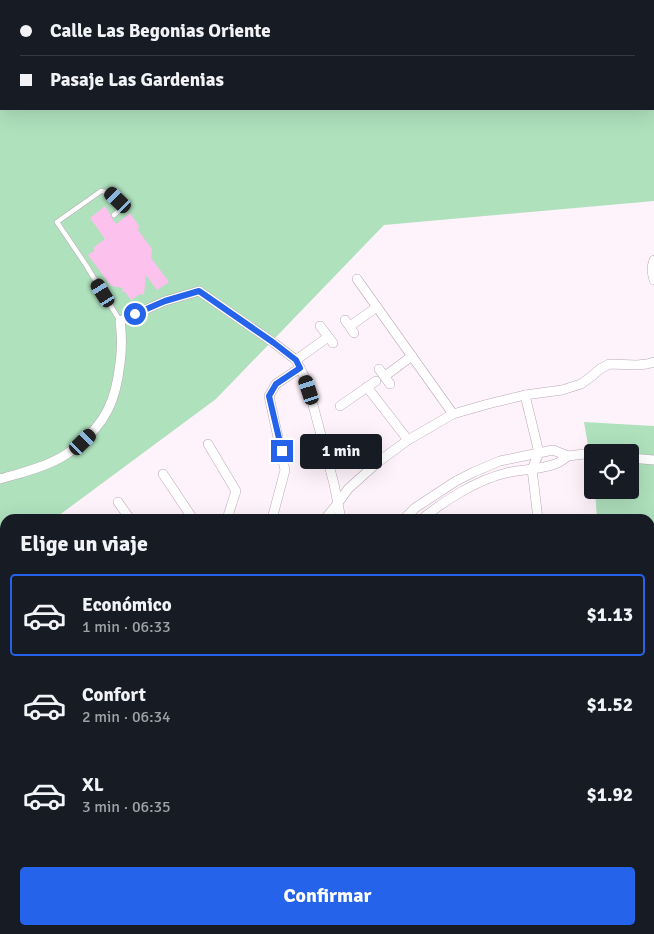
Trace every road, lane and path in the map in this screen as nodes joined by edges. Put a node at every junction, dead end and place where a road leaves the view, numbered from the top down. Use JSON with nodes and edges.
{"nodes":[{"id":1,"x":114,"y":215,"type":"dead end"},
{"id":2,"x":654,"y":260,"type":"edge"},
{"id":3,"x":357,"y":279,"type":"dead end"},
{"id":4,"x":654,"y":280,"type":"edge"},
{"id":5,"x":377,"y":307,"type":"junction"},
{"id":6,"x":120,"y":321,"type":"junction"},
{"id":7,"x":320,"y":326,"type":"dead end"},
{"id":8,"x":350,"y":326,"type":"dead end"},
{"id":9,"x":412,"y":356,"type":"junction"},
{"id":10,"x":296,"y":360,"type":"junction"},
{"id":11,"x":654,"y":362,"type":"edge"},
{"id":12,"x":300,"y":368,"type":"junction"},
{"id":13,"x":385,"y":376,"type":"dead end"},
{"id":14,"x":376,"y":381,"type":"dead end"},
{"id":15,"x":367,"y":387,"type":"junction"},
{"id":16,"x":525,"y":395,"type":"junction"},
{"id":17,"x":340,"y":406,"type":"dead end"},
{"id":18,"x":453,"y":414,"type":"junction"},
{"id":19,"x":408,"y":440,"type":"junction"},
{"id":20,"x":208,"y":444,"type":"dead end"},
{"id":21,"x":539,"y":453,"type":"junction"},
{"id":22,"x":584,"y":454,"type":"edge"},
{"id":23,"x":568,"y":456,"type":"junction"},
{"id":24,"x":639,"y":459,"type":"edge"},
{"id":25,"x":654,"y":460,"type":"edge"},
{"id":26,"x":532,"y":469,"type":"junction"},
{"id":27,"x":163,"y":474,"type":"dead end"},
{"id":28,"x":0,"y":479,"type":"edge"},
{"id":29,"x":118,"y":502,"type":"dead end"},
{"id":30,"x":338,"y":503,"type":"junction"},
{"id":31,"x":126,"y":514,"type":"edge"},
{"id":32,"x":190,"y":514,"type":"edge"},
{"id":33,"x":229,"y":514,"type":"edge"},
{"id":34,"x":273,"y":514,"type":"edge"},
{"id":35,"x":329,"y":514,"type":"edge"},
{"id":36,"x":340,"y":514,"type":"edge"},
{"id":37,"x":409,"y":514,"type":"edge"},
{"id":38,"x":428,"y":514,"type":"edge"},
{"id":39,"x":537,"y":514,"type":"edge"}],
"edges":[{"from":1,"to":6,"type":"lane"},
{"from":2,"to":4,"type":"street"},
{"from":3,"to":5,"type":"street"},
{"from":5,"to":8,"type":"street"},
{"from":5,"to":9,"type":"street"},
{"from":6,"to":10,"type":"street"},
{"from":6,"to":28,"type":"street"},
{"from":7,"to":10,"type":"street"},
{"from":9,"to":13,"type":"street"},
{"from":9,"to":18,"type":"street"},
{"from":10,"to":12,"type":"street"},
{"from":11,"to":16,"type":"street"},
{"from":12,"to":30,"type":"street"},
{"from":12,"to":34,"type":"street"},
{"from":14,"to":15,"type":"street"},
{"from":15,"to":17,"type":"street"},
{"from":15,"to":19,"type":"street"},
{"from":16,"to":18,"type":"street"},
{"from":16,"to":21,"type":"street"},
{"from":18,"to":19,"type":"street"},
{"from":19,"to":30,"type":"street"},
{"from":20,"to":33,"type":"street"},
{"from":21,"to":23,"type":"street"},
{"from":21,"to":26,"type":"street"},
{"from":21,"to":37,"type":"street"},
{"from":22,"to":23,"type":"street"},
{"from":23,"to":26,"type":"street"},
{"from":24,"to":25,"type":"street"},
{"from":26,"to":38,"type":"street"},
{"from":26,"to":39,"type":"street"},
{"from":27,"to":32,"type":"street"},
{"from":29,"to":31,"type":"street"},
{"from":30,"to":35,"type":"street"},
{"from":30,"to":36,"type":"street"}]}
